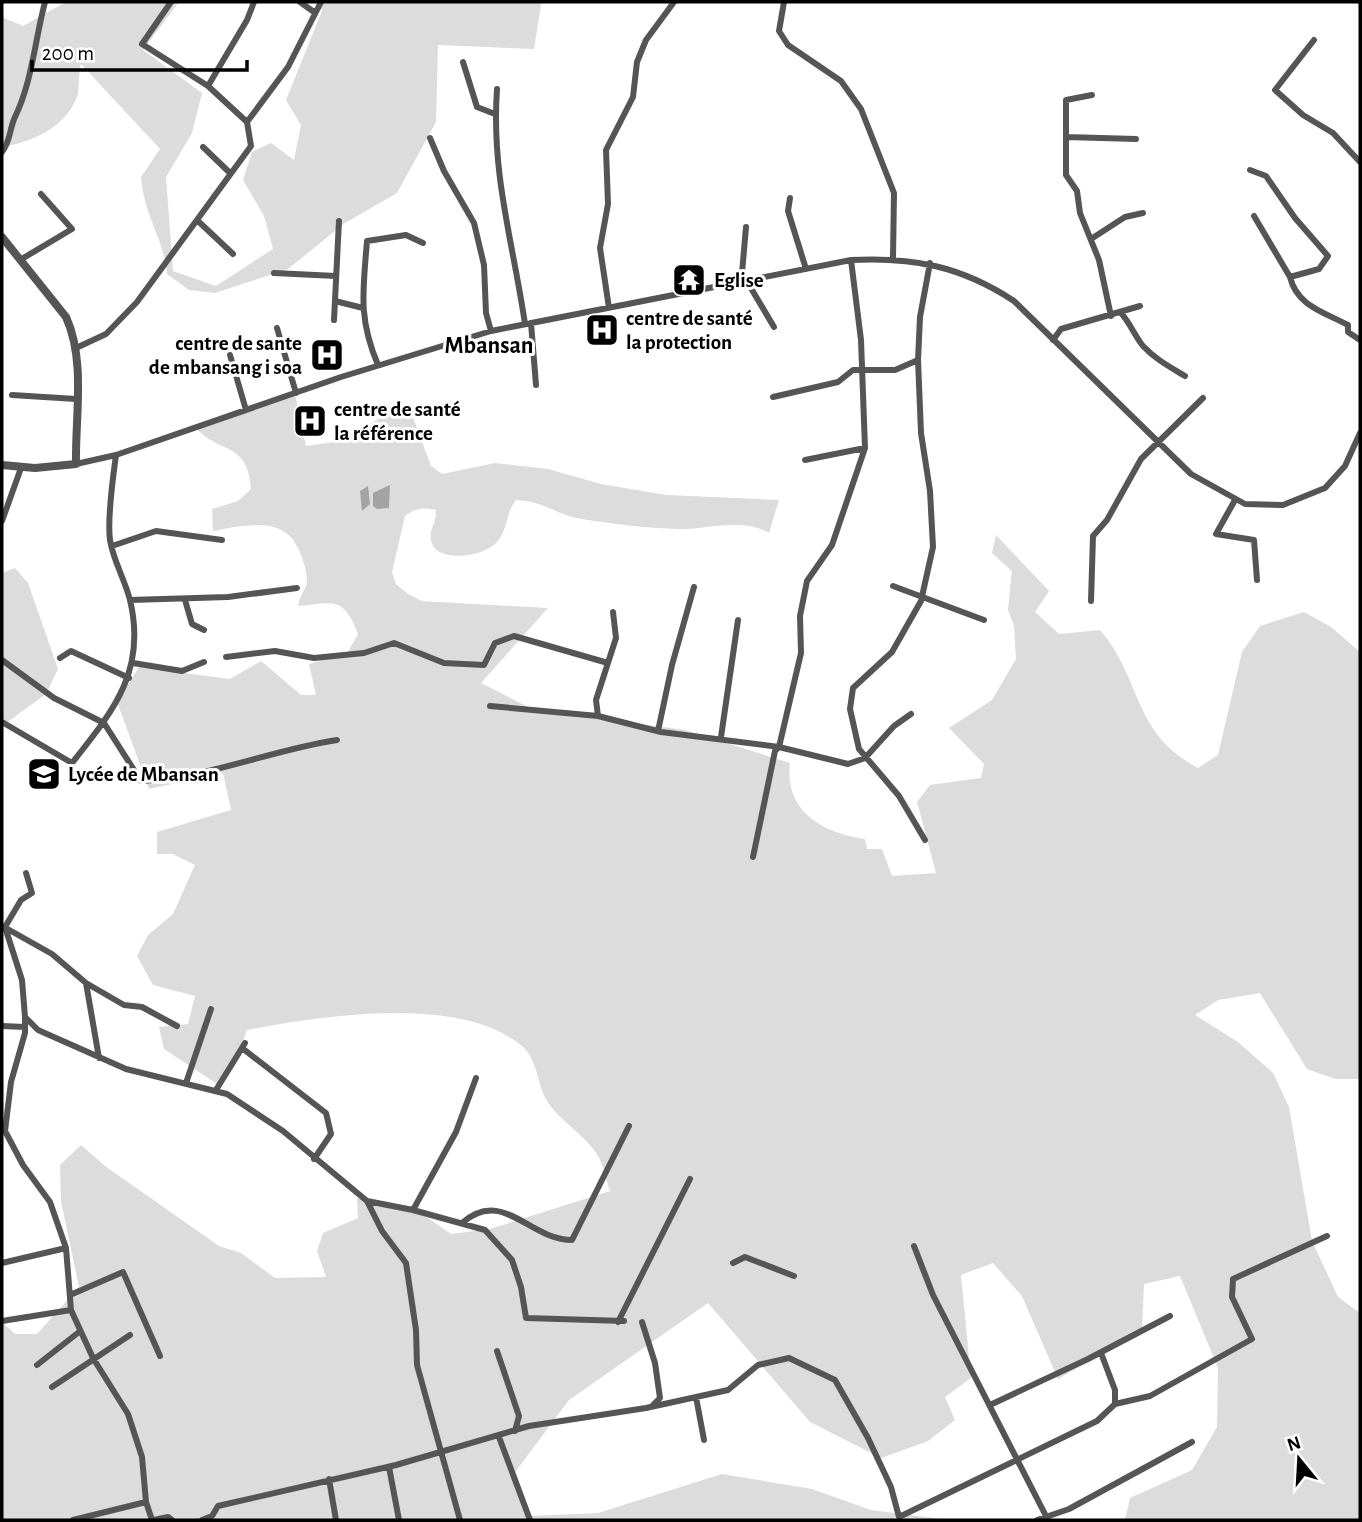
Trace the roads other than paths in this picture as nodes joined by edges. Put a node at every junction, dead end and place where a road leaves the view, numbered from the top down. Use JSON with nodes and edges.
{"nodes":[{"id":1,"x":45,"y":2,"type":"edge"},
{"id":2,"x":171,"y":2,"type":"edge"},
{"id":3,"x":254,"y":2,"type":"edge"},
{"id":4,"x":300,"y":2,"type":"edge"},
{"id":5,"x":321,"y":2,"type":"edge"},
{"id":6,"x":674,"y":2,"type":"edge"},
{"id":7,"x":784,"y":2,"type":"edge"},
{"id":8,"x":314,"y":12,"type":"junction"},
{"id":9,"x":1314,"y":40,"type":"dead end"},
{"id":10,"x":463,"y":62,"type":"dead end"},
{"id":11,"x":208,"y":86,"type":"junction"},
{"id":12,"x":497,"y":89,"type":"dead end"},
{"id":13,"x":1092,"y":95,"type":"dead end"},
{"id":14,"x":495,"y":114,"type":"junction"},
{"id":15,"x":247,"y":122,"type":"junction"},
{"id":16,"x":1066,"y":137,"type":"junction"},
{"id":17,"x":430,"y":138,"type":"dead end"},
{"id":18,"x":1136,"y":139,"type":"dead end"},
{"id":19,"x":203,"y":147,"type":"dead end"},
{"id":20,"x":2,"y":152,"type":"edge"},
{"id":21,"x":1360,"y":162,"type":"edge"},
{"id":22,"x":1250,"y":170,"type":"dead end"},
{"id":23,"x":229,"y":172,"type":"junction"},
{"id":24,"x":41,"y":194,"type":"dead end"},
{"id":25,"x":790,"y":198,"type":"dead end"},
{"id":26,"x":1143,"y":213,"type":"dead end"},
{"id":27,"x":1254,"y":216,"type":"dead end"},
{"id":28,"x":198,"y":221,"type":"junction"},
{"id":29,"x":339,"y":221,"type":"dead end"},
{"id":30,"x":746,"y":227,"type":"dead end"},
{"id":31,"x":2,"y":237,"type":"edge"},
{"id":32,"x":1091,"y":239,"type":"junction"},
{"id":33,"x":423,"y":243,"type":"dead end"},
{"id":34,"x":233,"y":254,"type":"dead end"},
{"id":35,"x":893,"y":258,"type":"junction"},
{"id":36,"x":20,"y":260,"type":"junction"},
{"id":37,"x":851,"y":260,"type":"junction"},
{"id":38,"x":930,"y":263,"type":"junction"},
{"id":39,"x":806,"y":269,"type":"junction"},
{"id":40,"x":274,"y":273,"type":"dead end"},
{"id":41,"x":336,"y":276,"type":"junction"},
{"id":42,"x":1290,"y":276,"type":"junction"},
{"id":43,"x":747,"y":281,"type":"junction"},
{"id":44,"x":335,"y":301,"type":"junction"},
{"id":45,"x":1140,"y":306,"type":"dead end"},
{"id":46,"x":610,"y":307,"type":"junction"},
{"id":47,"x":363,"y":308,"type":"junction"},
{"id":48,"x":1121,"y":313,"type":"junction"},
{"id":49,"x":1111,"y":316,"type":"junction"},
{"id":50,"x":334,"y":320,"type":"dead end"},
{"id":51,"x":528,"y":323,"type":"junction"},
{"id":52,"x":774,"y":327,"type":"dead end"},
{"id":53,"x":277,"y":328,"type":"dead end"},
{"id":54,"x":491,"y":331,"type":"junction"},
{"id":55,"x":1053,"y":340,"type":"junction"},
{"id":56,"x":1360,"y":340,"type":"edge"},
{"id":57,"x":76,"y":348,"type":"junction"},
{"id":58,"x":230,"y":355,"type":"dead end"},
{"id":59,"x":918,"y":360,"type":"junction"},
{"id":60,"x":378,"y":365,"type":"junction"},
{"id":61,"x":862,"y":369,"type":"junction"},
{"id":62,"x":1185,"y":376,"type":"dead end"},
{"id":63,"x":536,"y":386,"type":"dead end"},
{"id":64,"x":296,"y":393,"type":"junction"},
{"id":65,"x":12,"y":395,"type":"dead end"},
{"id":66,"x":773,"y":397,"type":"dead end"},
{"id":67,"x":1203,"y":398,"type":"dead end"},
{"id":68,"x":76,"y":399,"type":"junction"},
{"id":69,"x":246,"y":410,"type":"junction"},
{"id":70,"x":1360,"y":433,"type":"edge"},
{"id":71,"x":1156,"y":442,"type":"junction"},
{"id":72,"x":864,"y":448,"type":"junction"},
{"id":73,"x":116,"y":455,"type":"junction"},
{"id":74,"x":806,"y":460,"type":"dead end"},
{"id":75,"x":76,"y":464,"type":"junction"},
{"id":76,"x":2,"y":465,"type":"edge"},
{"id":77,"x":21,"y":468,"type":"junction"},
{"id":78,"x":1235,"y":500,"type":"junction"},
{"id":79,"x":2,"y":522,"type":"edge"},
{"id":80,"x":222,"y":540,"type":"dead end"},
{"id":81,"x":112,"y":545,"type":"junction"},
{"id":82,"x":1257,"y":580,"type":"dead end"},
{"id":83,"x":893,"y":586,"type":"dead end"},
{"id":84,"x":694,"y":587,"type":"dead end"},
{"id":85,"x":298,"y":588,"type":"dead end"},
{"id":86,"x":923,"y":595,"type":"junction"},
{"id":87,"x":130,"y":600,"type":"junction"},
{"id":88,"x":185,"y":600,"type":"junction"},
{"id":89,"x":1091,"y":601,"type":"dead end"},
{"id":90,"x":612,"y":612,"type":"dead end"},
{"id":91,"x":738,"y":620,"type":"dead end"},
{"id":92,"x":984,"y":620,"type":"dead end"},
{"id":93,"x":204,"y":630,"type":"dead end"},
{"id":94,"x":226,"y":657,"type":"dead end"},
{"id":95,"x":60,"y":658,"type":"dead end"},
{"id":96,"x":2,"y":660,"type":"edge"},
{"id":97,"x":204,"y":662,"type":"dead end"},
{"id":98,"x":133,"y":663,"type":"junction"},
{"id":99,"x":608,"y":663,"type":"junction"},
{"id":100,"x":129,"y":678,"type":"junction"},
{"id":101,"x":490,"y":706,"type":"dead end"},
{"id":102,"x":911,"y":715,"type":"dead end"},
{"id":103,"x":598,"y":716,"type":"junction"},
{"id":104,"x":2,"y":722,"type":"edge"},
{"id":105,"x":104,"y":723,"type":"junction"},
{"id":106,"x":658,"y":731,"type":"junction"},
{"id":107,"x":721,"y":737,"type":"junction"},
{"id":108,"x":337,"y":740,"type":"dead end"},
{"id":109,"x":779,"y":747,"type":"junction"},
{"id":110,"x":865,"y":758,"type":"junction"},
{"id":111,"x":925,"y":840,"type":"dead end"},
{"id":112,"x":753,"y":857,"type":"dead end"},
{"id":113,"x":26,"y":873,"type":"dead end"},
{"id":114,"x":3,"y":927,"type":"edge"},
{"id":115,"x":86,"y":983,"type":"junction"},
{"id":116,"x":211,"y":1009,"type":"dead end"},
{"id":117,"x":25,"y":1017,"type":"junction"},
{"id":118,"x":2,"y":1026,"type":"edge"},
{"id":119,"x":177,"y":1026,"type":"dead end"},
{"id":120,"x":25,"y":1027,"type":"junction"},
{"id":121,"x":99,"y":1058,"type":"junction"},
{"id":122,"x":476,"y":1078,"type":"dead end"},
{"id":123,"x":186,"y":1083,"type":"junction"},
{"id":124,"x":216,"y":1090,"type":"junction"},
{"id":125,"x":629,"y":1126,"type":"dead end"},
{"id":126,"x":4,"y":1131,"type":"edge"},
{"id":127,"x":314,"y":1159,"type":"junction"},
{"id":128,"x":690,"y":1180,"type":"dead end"},
{"id":129,"x":367,"y":1201,"type":"junction"},
{"id":130,"x":413,"y":1210,"type":"junction"},
{"id":131,"x":462,"y":1223,"type":"junction"},
{"id":132,"x":1327,"y":1236,"type":"dead end"},
{"id":133,"x":914,"y":1246,"type":"dead end"},
{"id":134,"x":66,"y":1248,"type":"junction"},
{"id":135,"x":2,"y":1263,"type":"edge"},
{"id":136,"x":733,"y":1263,"type":"dead end"},
{"id":137,"x":794,"y":1276,"type":"dead end"},
{"id":138,"x":70,"y":1295,"type":"junction"},
{"id":139,"x":71,"y":1310,"type":"junction"},
{"id":140,"x":1170,"y":1315,"type":"dead end"},
{"id":141,"x":2,"y":1321,"type":"edge"},
{"id":142,"x":642,"y":1322,"type":"dead end"},
{"id":143,"x":79,"y":1332,"type":"junction"},
{"id":144,"x":131,"y":1335,"type":"dead end"},
{"id":145,"x":498,"y":1351,"type":"dead end"},
{"id":146,"x":1101,"y":1353,"type":"junction"},
{"id":147,"x":160,"y":1356,"type":"dead end"},
{"id":148,"x":93,"y":1358,"type":"junction"},
{"id":149,"x":37,"y":1364,"type":"dead end"},
{"id":150,"x":52,"y":1387,"type":"dead end"},
{"id":151,"x":696,"y":1397,"type":"junction"},
{"id":152,"x":990,"y":1405,"type":"junction"},
{"id":153,"x":1115,"y":1405,"type":"junction"},
{"id":154,"x":651,"y":1407,"type":"junction"},
{"id":155,"x":514,"y":1431,"type":"junction"},
{"id":156,"x":499,"y":1437,"type":"junction"},
{"id":157,"x":704,"y":1440,"type":"dead end"},
{"id":158,"x":1192,"y":1442,"type":"dead end"},
{"id":159,"x":439,"y":1453,"type":"junction"},
{"id":160,"x":1018,"y":1461,"type":"junction"},
{"id":161,"x":389,"y":1467,"type":"junction"},
{"id":162,"x":329,"y":1479,"type":"junction"},
{"id":163,"x":146,"y":1502,"type":"junction"},
{"id":164,"x":1046,"y":1518,"type":"edge"},
{"id":165,"x":74,"y":1520,"type":"edge"},
{"id":166,"x":153,"y":1520,"type":"edge"},
{"id":167,"x":172,"y":1520,"type":"edge"},
{"id":168,"x":202,"y":1520,"type":"edge"},
{"id":169,"x":336,"y":1520,"type":"edge"},
{"id":170,"x":399,"y":1520,"type":"edge"},
{"id":171,"x":460,"y":1520,"type":"edge"},
{"id":172,"x":530,"y":1520,"type":"edge"},
{"id":173,"x":1037,"y":1520,"type":"edge"}],
"edges":[{"from":1,"to":20,"type":"street"},
{"from":2,"to":11,"type":"street"},
{"from":3,"to":11,"type":"street"},
{"from":4,"to":8,"type":"street"},
{"from":5,"to":8,"type":"street"},
{"from":6,"to":46,"type":"street"},
{"from":7,"to":35,"type":"street"},
{"from":8,"to":15,"type":"street"},
{"from":9,"to":21,"type":"street"},
{"from":10,"to":14,"type":"street"},
{"from":11,"to":15,"type":"street"},
{"from":12,"to":14,"type":"street"},
{"from":13,"to":16,"type":"street"},
{"from":14,"to":51,"type":"street"},
{"from":15,"to":23,"type":"street"},
{"from":16,"to":18,"type":"street"},
{"from":16,"to":32,"type":"street"},
{"from":17,"to":54,"type":"street"},
{"from":19,"to":23,"type":"street"},
{"from":22,"to":42,"type":"street"},
{"from":23,"to":28,"type":"street"},
{"from":24,"to":36,"type":"street"},
{"from":25,"to":39,"type":"street"},
{"from":26,"to":32,"type":"street"},
{"from":27,"to":42,"type":"street"},
{"from":28,"to":34,"type":"street"},
{"from":28,"to":57,"type":"street"},
{"from":29,"to":41,"type":"street"},
{"from":30,"to":43,"type":"street"},
{"from":31,"to":36,"type":"street"},
{"from":32,"to":49,"type":"street"},
{"from":33,"to":47,"type":"street"},
{"from":35,"to":37,"type":"street"},
{"from":35,"to":38,"type":"street"},
{"from":36,"to":57,"type":"street"},
{"from":37,"to":39,"type":"street"},
{"from":37,"to":61,"type":"street"},
{"from":38,"to":55,"type":"street"},
{"from":38,"to":59,"type":"street"},
{"from":39,"to":43,"type":"street"},
{"from":40,"to":41,"type":"street"},
{"from":41,"to":44,"type":"street"},
{"from":42,"to":56,"type":"street"},
{"from":43,"to":46,"type":"street"},
{"from":43,"to":52,"type":"street"},
{"from":44,"to":47,"type":"street"},
{"from":44,"to":50,"type":"street"},
{"from":45,"to":48,"type":"street"},
{"from":46,"to":51,"type":"street"},
{"from":47,"to":60,"type":"street"},
{"from":48,"to":49,"type":"street"},
{"from":48,"to":62,"type":"street"},
{"from":49,"to":55,"type":"street"},
{"from":51,"to":54,"type":"street"},
{"from":51,"to":63,"type":"street"},
{"from":53,"to":64,"type":"street"},
{"from":54,"to":60,"type":"street"},
{"from":55,"to":71,"type":"street"},
{"from":57,"to":68,"type":"street"},
{"from":58,"to":69,"type":"street"},
{"from":59,"to":61,"type":"street"},
{"from":59,"to":86,"type":"street"},
{"from":60,"to":64,"type":"street"},
{"from":61,"to":66,"type":"street"},
{"from":61,"to":72,"type":"street"},
{"from":64,"to":69,"type":"street"},
{"from":65,"to":68,"type":"street"},
{"from":67,"to":71,"type":"street"},
{"from":68,"to":75,"type":"street"},
{"from":69,"to":73,"type":"street"},
{"from":70,"to":78,"type":"street"},
{"from":71,"to":78,"type":"street"},
{"from":71,"to":89,"type":"street"},
{"from":72,"to":74,"type":"street"},
{"from":72,"to":109,"type":"street"},
{"from":73,"to":75,"type":"street"},
{"from":73,"to":81,"type":"street"},
{"from":75,"to":77,"type":"street"},
{"from":76,"to":77,"type":"street"},
{"from":77,"to":79,"type":"street"},
{"from":78,"to":82,"type":"street"},
{"from":80,"to":81,"type":"street"},
{"from":81,"to":87,"type":"street"},
{"from":83,"to":86,"type":"street"},
{"from":84,"to":106,"type":"street"},
{"from":85,"to":88,"type":"street"},
{"from":86,"to":92,"type":"street"},
{"from":86,"to":110,"type":"street"},
{"from":87,"to":88,"type":"street"},
{"from":87,"to":98,"type":"street"},
{"from":88,"to":93,"type":"street"},
{"from":90,"to":99,"type":"street"},
{"from":91,"to":107,"type":"street"},
{"from":94,"to":99,"type":"street"},
{"from":95,"to":100,"type":"street"},
{"from":96,"to":105,"type":"street"},
{"from":97,"to":98,"type":"street"},
{"from":98,"to":100,"type":"street"},
{"from":99,"to":103,"type":"street"},
{"from":100,"to":105,"type":"street"},
{"from":101,"to":103,"type":"street"},
{"from":102,"to":110,"type":"street"},
{"from":103,"to":106,"type":"street"},
{"from":104,"to":105,"type":"street"},
{"from":105,"to":108,"type":"street"},
{"from":106,"to":107,"type":"street"},
{"from":107,"to":109,"type":"street"},
{"from":109,"to":110,"type":"street"},
{"from":109,"to":112,"type":"street"},
{"from":110,"to":111,"type":"street"},
{"from":113,"to":114,"type":"street"},
{"from":114,"to":115,"type":"street"},
{"from":114,"to":117,"type":"street"},
{"from":115,"to":119,"type":"street"},
{"from":115,"to":121,"type":"street"},
{"from":116,"to":123,"type":"street"},
{"from":117,"to":120,"type":"street"},
{"from":117,"to":121,"type":"street"},
{"from":118,"to":120,"type":"street"},
{"from":120,"to":126,"type":"street"},
{"from":121,"to":123,"type":"street"},
{"from":122,"to":130,"type":"street"},
{"from":123,"to":124,"type":"street"},
{"from":124,"to":127,"type":"street"},
{"from":124,"to":127,"type":"street"},
{"from":125,"to":131,"type":"street"},
{"from":126,"to":134,"type":"street"},
{"from":127,"to":129,"type":"street"},
{"from":128,"to":131,"type":"street"},
{"from":129,"to":130,"type":"street"},
{"from":129,"to":159,"type":"street"},
{"from":130,"to":131,"type":"street"},
{"from":132,"to":153,"type":"street"},
{"from":133,"to":152,"type":"street"},
{"from":134,"to":135,"type":"street"},
{"from":134,"to":138,"type":"street"},
{"from":136,"to":137,"type":"street"},
{"from":138,"to":139,"type":"street"},
{"from":138,"to":147,"type":"street"},
{"from":139,"to":141,"type":"street"},
{"from":139,"to":143,"type":"street"},
{"from":140,"to":146,"type":"street"},
{"from":142,"to":154,"type":"street"},
{"from":143,"to":148,"type":"street"},
{"from":143,"to":149,"type":"street"},
{"from":144,"to":148,"type":"street"},
{"from":145,"to":155,"type":"street"},
{"from":146,"to":152,"type":"street"},
{"from":146,"to":153,"type":"street"},
{"from":148,"to":150,"type":"street"},
{"from":148,"to":163,"type":"street"},
{"from":151,"to":154,"type":"street"},
{"from":151,"to":157,"type":"street"},
{"from":151,"to":160,"type":"street"},
{"from":152,"to":160,"type":"street"},
{"from":153,"to":160,"type":"street"},
{"from":154,"to":155,"type":"street"},
{"from":155,"to":156,"type":"street"},
{"from":156,"to":159,"type":"street"},
{"from":156,"to":172,"type":"street"},
{"from":158,"to":164,"type":"street"},
{"from":159,"to":161,"type":"street"},
{"from":159,"to":171,"type":"street"},
{"from":160,"to":164,"type":"street"},
{"from":161,"to":162,"type":"street"},
{"from":161,"to":170,"type":"street"},
{"from":162,"to":168,"type":"street"},
{"from":162,"to":169,"type":"street"},
{"from":163,"to":165,"type":"street"},
{"from":163,"to":166,"type":"street"},
{"from":164,"to":173,"type":"street"},
{"from":166,"to":167,"type":"street"}]}
